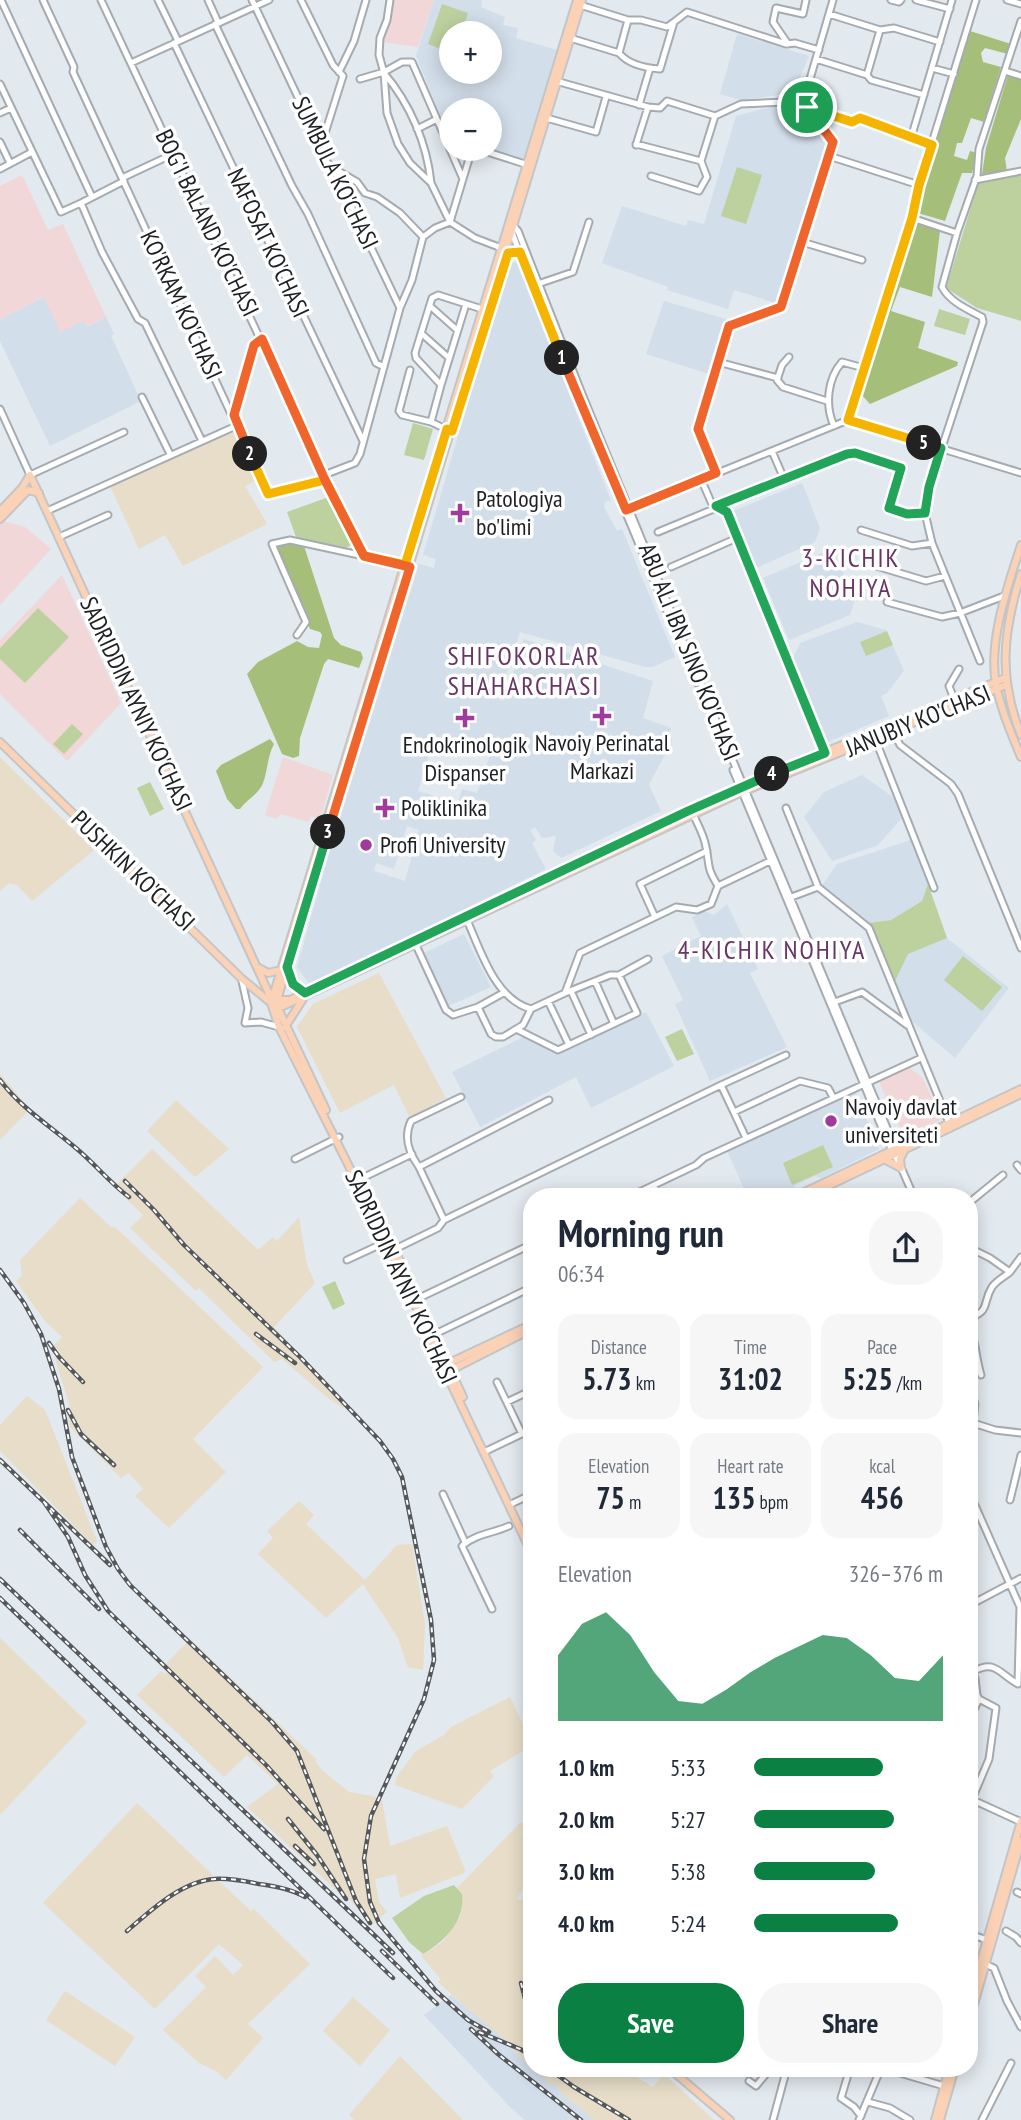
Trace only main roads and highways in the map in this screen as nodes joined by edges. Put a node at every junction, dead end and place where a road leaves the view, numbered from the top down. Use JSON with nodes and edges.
{"nodes":[{"id":1,"x":580,"y":2,"type":"edge"},
{"id":2,"x":555,"y":81,"type":"junction"},
{"id":3,"x":544,"y":117,"type":"junction"},
{"id":4,"x":511,"y":227,"type":"junction"},
{"id":5,"x":24,"y":491,"type":"junction"},
{"id":6,"x":38,"y":493,"type":"junction"},
{"id":7,"x":0,"y":511,"type":"edge"},
{"id":8,"x":0,"y":519,"type":"edge"},
{"id":9,"x":1021,"y":545,"type":"edge"},
{"id":10,"x":1021,"y":575,"type":"edge"},
{"id":11,"x":1006,"y":682,"type":"junction"},
{"id":12,"x":996,"y":685,"type":"junction"},
{"id":13,"x":892,"y":728,"type":"junction"},
{"id":14,"x":1021,"y":735,"type":"edge"},
{"id":15,"x":0,"y":742,"type":"edge"},
{"id":16,"x":1021,"y":757,"type":"edge"},
{"id":17,"x":743,"y":789,"type":"junction"},
{"id":18,"x":257,"y":967,"type":"junction"},
{"id":19,"x":284,"y":968,"type":"junction"},
{"id":20,"x":305,"y":995,"type":"junction"},
{"id":21,"x":272,"y":1000,"type":"junction"},
{"id":22,"x":282,"y":1027,"type":"junction"},
{"id":23,"x":1021,"y":1091,"type":"edge"},
{"id":24,"x":898,"y":1152,"type":"junction"},
{"id":25,"x":883,"y":1157,"type":"junction"},
{"id":26,"x":814,"y":1188,"type":"edge"},
{"id":27,"x":823,"y":1188,"type":"edge"},
{"id":28,"x":523,"y":1330,"type":"edge"},
{"id":29,"x":432,"y":1335,"type":"junction"},
{"id":30,"x":440,"y":1350,"type":"junction"},
{"id":31,"x":463,"y":1360,"type":"junction"},
{"id":32,"x":446,"y":1369,"type":"junction"},
{"id":33,"x":457,"y":1385,"type":"junction"},
{"id":34,"x":486,"y":1451,"type":"junction"},
{"id":35,"x":511,"y":1504,"type":"junction"},
{"id":36,"x":523,"y":1527,"type":"edge"},
{"id":37,"x":523,"y":1532,"type":"edge"},
{"id":38,"x":1021,"y":1822,"type":"edge"},
{"id":39,"x":1021,"y":1841,"type":"edge"},
{"id":40,"x":978,"y":1971,"type":"edge"},
{"id":41,"x":978,"y":1989,"type":"edge"},
{"id":42,"x":679,"y":2077,"type":"edge"},
{"id":43,"x":680,"y":2077,"type":"edge"},
{"id":44,"x":946,"y":2077,"type":"edge"},
{"id":45,"x":952,"y":2077,"type":"edge"},
{"id":46,"x":725,"y":2120,"type":"edge"},
{"id":47,"x":730,"y":2120,"type":"edge"},
{"id":48,"x":935,"y":2120,"type":"edge"},
{"id":49,"x":940,"y":2120,"type":"edge"}],
"edges":[{"from":1,"to":2,"type":"main road"},
{"from":1,"to":2,"type":"main road"},
{"from":2,"to":3,"type":"main road"},
{"from":3,"to":4,"type":"main road"},
{"from":3,"to":4,"type":"main road"},
{"from":4,"to":19,"type":"main road"},
{"from":5,"to":6,"type":"main road"},
{"from":5,"to":6,"type":"main road","name":"SADRIDDIN AYNIY KO'CHASI"},
{"from":5,"to":7,"type":"main road"},
{"from":5,"to":8,"type":"main road"},
{"from":6,"to":18,"type":"main road","name":"SADRIDDIN AYNIY KO'CHASI"},
{"from":9,"to":12,"type":"main road"},
{"from":10,"to":11,"type":"main road"},
{"from":11,"to":12,"type":"main road","name":"JANUBIY KO'CHASI"},
{"from":11,"to":14,"type":"main road"},
{"from":12,"to":13,"type":"main road","name":"JANUBIY KO'CHASI"},
{"from":12,"to":13,"type":"main road","name":"JANUBIY KO'CHASI"},
{"from":12,"to":16,"type":"main road"},
{"from":13,"to":17,"type":"main road","name":"JANUBIY KO'CHASI"},
{"from":13,"to":17,"type":"main road","name":"JANUBIY KO'CHASI"},
{"from":15,"to":21,"type":"main road","name":"PUSHKIN KO'CHASI"},
{"from":17,"to":20,"type":"main road","name":"JANUBIY KO'CHASI"},
{"from":18,"to":19,"type":"main road"},
{"from":18,"to":21,"type":"main road","name":"SADRIDDIN AYNIY KO'CHASI"},
{"from":19,"to":20,"type":"main road"},
{"from":19,"to":21,"type":"main road"},
{"from":20,"to":21,"type":"main road","name":"JANUBIY KO'CHASI"},
{"from":20,"to":22,"type":"main road"},
{"from":21,"to":22,"type":"main road","name":"SADRIDDIN AYNIY KO'CHASI"},
{"from":22,"to":29,"type":"main road","name":"SADRIDDIN AYNIY KO'CHASI"},
{"from":23,"to":24,"type":"main road"},
{"from":23,"to":24,"type":"main road"},
{"from":24,"to":25,"type":"main road"},
{"from":24,"to":25,"type":"main road"},
{"from":24,"to":25,"type":"main road"},
{"from":25,"to":26,"type":"main road"},
{"from":25,"to":27,"type":"main road"},
{"from":28,"to":31,"type":"main road"},
{"from":29,"to":30,"type":"main road","name":"SADRIDDIN AYNIY KO'CHASI"},
{"from":29,"to":32,"type":"main road","name":"SADRIDDIN AYNIY KO'CHASI"},
{"from":30,"to":31,"type":"main road"},
{"from":30,"to":32,"type":"main road","name":"SADRIDDIN AYNIY KO'CHASI"},
{"from":31,"to":32,"type":"main road"},
{"from":31,"to":33,"type":"main road"},
{"from":32,"to":33,"type":"main road","name":"SADRIDDIN AYNIY KO'CHASI"},
{"from":32,"to":34,"type":"main road","name":"SADRIDDIN AYNIY KO'CHASI"},
{"from":33,"to":34,"type":"main road","name":"SADRIDDIN AYNIY KO'CHASI"},
{"from":34,"to":35,"type":"main road","name":"SADRIDDIN AYNIY KO'CHASI"},
{"from":35,"to":36,"type":"main road","name":"SADRIDDIN AYNIY KO'CHASI"},
{"from":35,"to":37,"type":"main road","name":"SADRIDDIN AYNIY KO'CHASI"},
{"from":38,"to":40,"type":"main road"},
{"from":39,"to":41,"type":"main road"},
{"from":42,"to":46,"type":"main road"},
{"from":43,"to":47,"type":"main road"},
{"from":44,"to":48,"type":"main road"},
{"from":45,"to":49,"type":"main road"}]}
